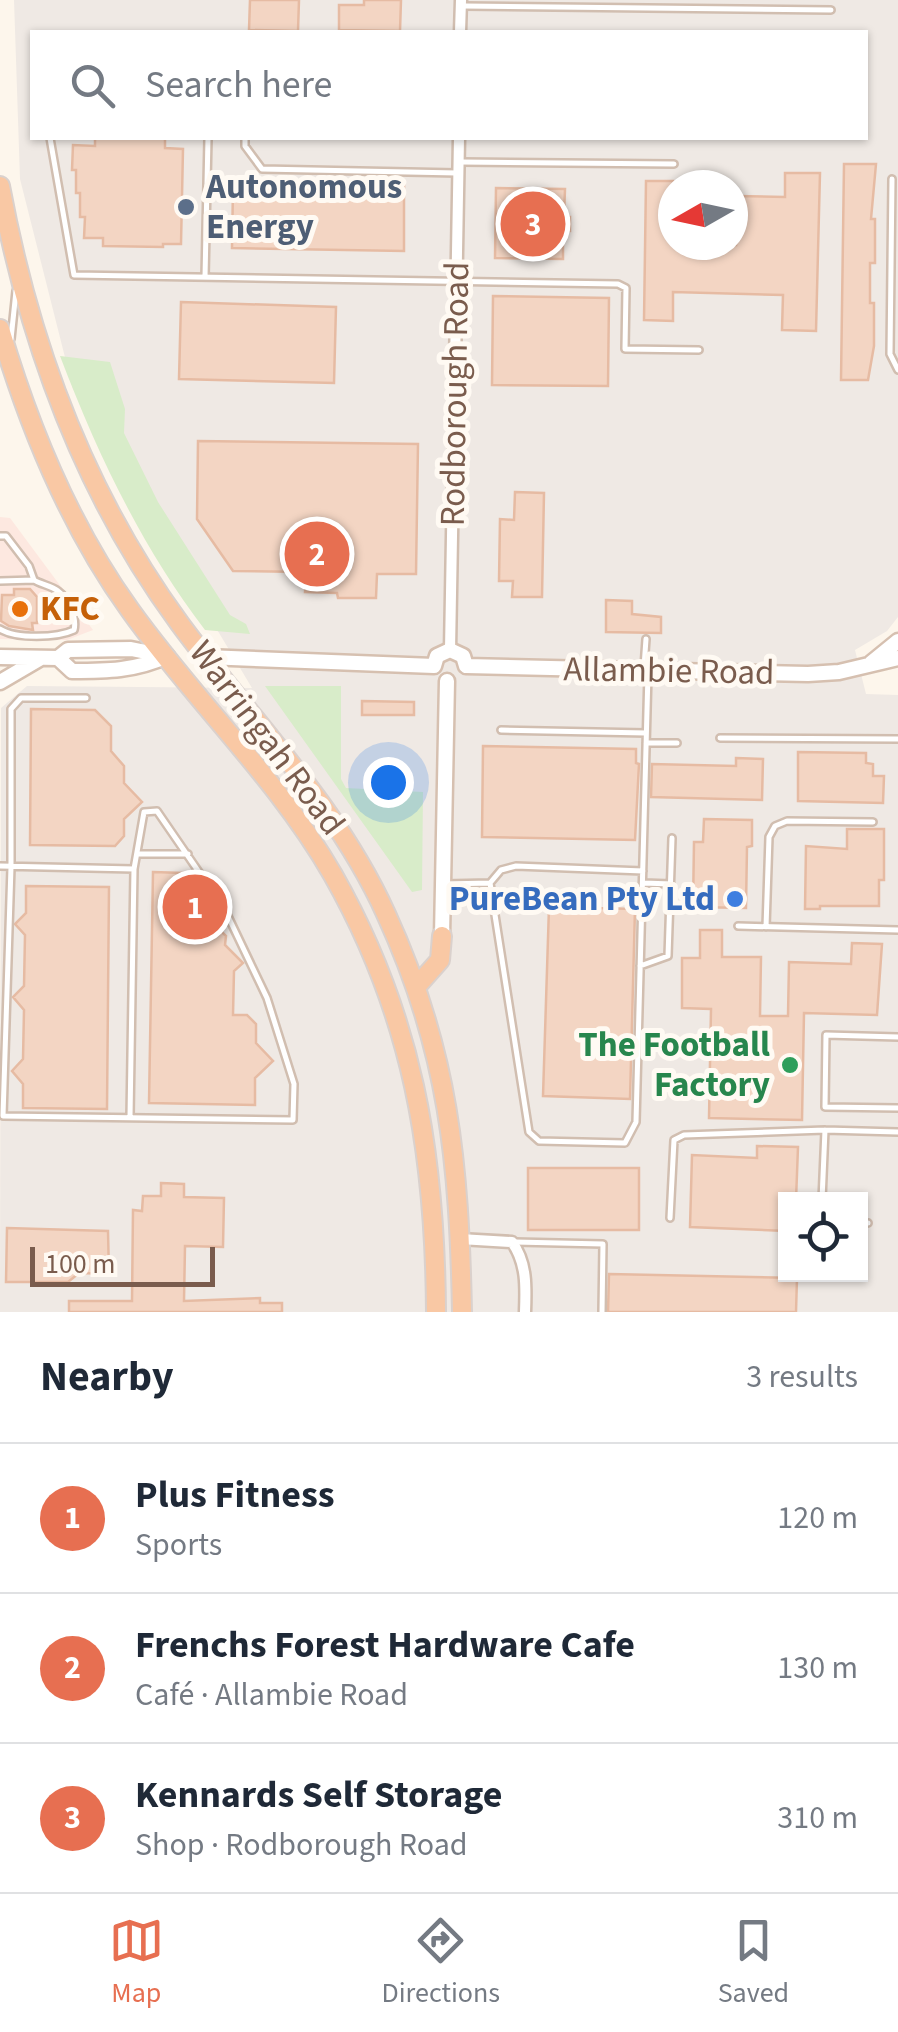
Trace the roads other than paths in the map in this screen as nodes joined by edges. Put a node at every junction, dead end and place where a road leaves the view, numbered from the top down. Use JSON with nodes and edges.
{"nodes":[{"id":1,"x":461,"y":3,"type":"edge"},
{"id":2,"x":832,"y":10,"type":"dead end"},
{"id":3,"x":460,"y":30,"type":"edge"},
{"id":4,"x":50,"y":140,"type":"edge"},
{"id":5,"x":208,"y":140,"type":"edge"},
{"id":6,"x":245,"y":140,"type":"edge"},
{"id":7,"x":459,"y":140,"type":"edge"},
{"id":8,"x":674,"y":164,"type":"dead end"},
{"id":9,"x":458,"y":167,"type":"junction"},
{"id":10,"x":892,"y":179,"type":"dead end"},
{"id":11,"x":0,"y":186,"type":"edge"},
{"id":12,"x":205,"y":277,"type":"junction"},
{"id":13,"x":19,"y":278,"type":"junction"},
{"id":14,"x":456,"y":281,"type":"junction"},
{"id":15,"x":0,"y":331,"type":"edge"},
{"id":16,"x":699,"y":350,"type":"dead end"},
{"id":17,"x":5,"y":363,"type":"edge"},
{"id":18,"x":898,"y":370,"type":"edge"},
{"id":19,"x":0,"y":536,"type":"edge"},
{"id":20,"x":0,"y":581,"type":"edge"},
{"id":21,"x":35,"y":582,"type":"junction"},
{"id":22,"x":0,"y":629,"type":"edge"},
{"id":23,"x":646,"y":639,"type":"dead end"},
{"id":24,"x":898,"y":641,"type":"edge"},
{"id":25,"x":450,"y":650,"type":"junction"},
{"id":26,"x":167,"y":656,"type":"junction"},
{"id":27,"x":206,"y":656,"type":"junction"},
{"id":28,"x":0,"y":657,"type":"edge"},
{"id":29,"x":50,"y":658,"type":"junction"},
{"id":30,"x":898,"y":658,"type":"edge"},
{"id":31,"x":871,"y":662,"type":"junction"},
{"id":32,"x":434,"y":666,"type":"junction"},
{"id":33,"x":466,"y":666,"type":"junction"},
{"id":34,"x":646,"y":670,"type":"junction"},
{"id":35,"x":446,"y":681,"type":"junction"},
{"id":36,"x":0,"y":682,"type":"edge"},
{"id":37,"x":86,"y":698,"type":"dead end"},
{"id":38,"x":500,"y":730,"type":"dead end"},
{"id":39,"x":646,"y":733,"type":"junction"},
{"id":40,"x":720,"y":738,"type":"dead end"},
{"id":41,"x":898,"y":738,"type":"edge"},
{"id":42,"x":646,"y":743,"type":"junction"},
{"id":43,"x":677,"y":743,"type":"dead end"},
{"id":44,"x":873,"y":822,"type":"dead end"},
{"id":45,"x":672,"y":838,"type":"dead end"},
{"id":46,"x":137,"y":854,"type":"junction"},
{"id":47,"x":188,"y":854,"type":"junction"},
{"id":48,"x":0,"y":866,"type":"edge"},
{"id":49,"x":10,"y":867,"type":"junction"},
{"id":50,"x":134,"y":869,"type":"junction"},
{"id":51,"x":643,"y":871,"type":"junction"},
{"id":52,"x":490,"y":883,"type":"junction"},
{"id":53,"x":642,"y":883,"type":"junction"},
{"id":54,"x":441,"y":884,"type":"junction"},
{"id":55,"x":670,"y":884,"type":"junction"},
{"id":56,"x":738,"y":926,"type":"dead end"},
{"id":57,"x":766,"y":927,"type":"junction"},
{"id":58,"x":898,"y":930,"type":"edge"},
{"id":59,"x":442,"y":936,"type":"joint"},
{"id":60,"x":640,"y":966,"type":"junction"},
{"id":61,"x":416,"y":986,"type":"junction"},
{"id":62,"x":898,"y":1036,"type":"edge"},
{"id":63,"x":1,"y":1106,"type":"edge"},
{"id":64,"x":898,"y":1108,"type":"edge"},
{"id":65,"x":130,"y":1118,"type":"junction"},
{"id":66,"x":825,"y":1130,"type":"junction"},
{"id":67,"x":898,"y":1132,"type":"edge"},
{"id":68,"x":822,"y":1192,"type":"edge"},
{"id":69,"x":670,"y":1218,"type":"dead end"},
{"id":70,"x":460,"y":1239,"type":"junction"},
{"id":71,"x":512,"y":1242,"type":"junction"},
{"id":72,"x":436,"y":1312,"type":"edge"},
{"id":73,"x":462,"y":1312,"type":"edge"},
{"id":74,"x":525,"y":1312,"type":"edge"},
{"id":75,"x":602,"y":1312,"type":"edge"}],
"edges":[{"from":1,"to":2,"type":"lane"},
{"from":1,"to":3,"type":"street"},
{"from":4,"to":12,"type":"lane"},
{"from":5,"to":12,"type":"lane"},
{"from":6,"to":9,"type":"lane"},
{"from":7,"to":9,"type":"street","name":"Rodborough Road"},
{"from":8,"to":9,"type":"lane"},
{"from":9,"to":14,"type":"street","name":"Rodborough Road"},
{"from":10,"to":18,"type":"lane"},
{"from":11,"to":13,"type":"highway","name":"Warringah Road"},
{"from":12,"to":14,"type":"lane"},
{"from":13,"to":17,"type":"lane"},
{"from":13,"to":27,"type":"highway","name":"Warringah Road"},
{"from":14,"to":16,"type":"lane"},
{"from":14,"to":25,"type":"street","name":"Rodborough Road"},
{"from":15,"to":17,"type":"highway","name":"Warringah Road"},
{"from":17,"to":26,"type":"highway","name":"Warringah Road"},
{"from":19,"to":21,"type":"lane"},
{"from":20,"to":21,"type":"lane"},
{"from":21,"to":22,"type":"lane"},
{"from":23,"to":34,"type":"lane"},
{"from":24,"to":31,"type":"main road","name":"Allambie Road"},
{"from":25,"to":32,"type":"main road"},
{"from":25,"to":33,"type":"main road"},
{"from":26,"to":27,"type":"highway"},
{"from":26,"to":29,"type":"main road"},
{"from":26,"to":29,"type":"main road"},
{"from":26,"to":72,"type":"highway","name":"Warringah Road"},
{"from":27,"to":32,"type":"main road"},
{"from":27,"to":61,"type":"highway","name":"Warringah Road"},
{"from":28,"to":29,"type":"main road"},
{"from":29,"to":36,"type":"main road"},
{"from":30,"to":31,"type":"main road","name":"Allambie Road"},
{"from":31,"to":34,"type":"main road","name":"Allambie Road"},
{"from":32,"to":35,"type":"main road"},
{"from":33,"to":34,"type":"main road","name":"Allambie Road"},
{"from":33,"to":35,"type":"main road"},
{"from":34,"to":39,"type":"lane"},
{"from":35,"to":54,"type":"main road"},
{"from":37,"to":49,"type":"lane"},
{"from":38,"to":39,"type":"lane"},
{"from":39,"to":42,"type":"lane"},
{"from":40,"to":41,"type":"lane"},
{"from":42,"to":43,"type":"lane"},
{"from":42,"to":51,"type":"lane"},
{"from":44,"to":57,"type":"lane"},
{"from":45,"to":55,"type":"lane"},
{"from":46,"to":47,"type":"lane"},
{"from":46,"to":47,"type":"lane"},
{"from":46,"to":50,"type":"lane"},
{"from":47,"to":65,"type":"lane"},
{"from":48,"to":49,"type":"lane"},
{"from":49,"to":50,"type":"lane"},
{"from":49,"to":63,"type":"lane"},
{"from":50,"to":65,"type":"lane"},
{"from":51,"to":52,"type":"lane"},
{"from":51,"to":53,"type":"lane"},
{"from":52,"to":54,"type":"lane"},
{"from":52,"to":60,"type":"lane"},
{"from":53,"to":55,"type":"lane"},
{"from":53,"to":60,"type":"lane"},
{"from":54,"to":59,"type":"main road"},
{"from":55,"to":60,"type":"lane"},
{"from":56,"to":57,"type":"lane"},
{"from":57,"to":58,"type":"lane"},
{"from":59,"to":61,"type":"highway"},
{"from":61,"to":70,"type":"highway","name":"Warringah Road"},
{"from":62,"to":64,"type":"lane"},
{"from":63,"to":65,"type":"lane"},
{"from":66,"to":67,"type":"lane"},
{"from":66,"to":68,"type":"lane"},
{"from":66,"to":69,"type":"lane"},
{"from":70,"to":71,"type":"street"},
{"from":70,"to":73,"type":"highway","name":"Warringah Road"},
{"from":71,"to":74,"type":"street"},
{"from":71,"to":75,"type":"lane"}]}
